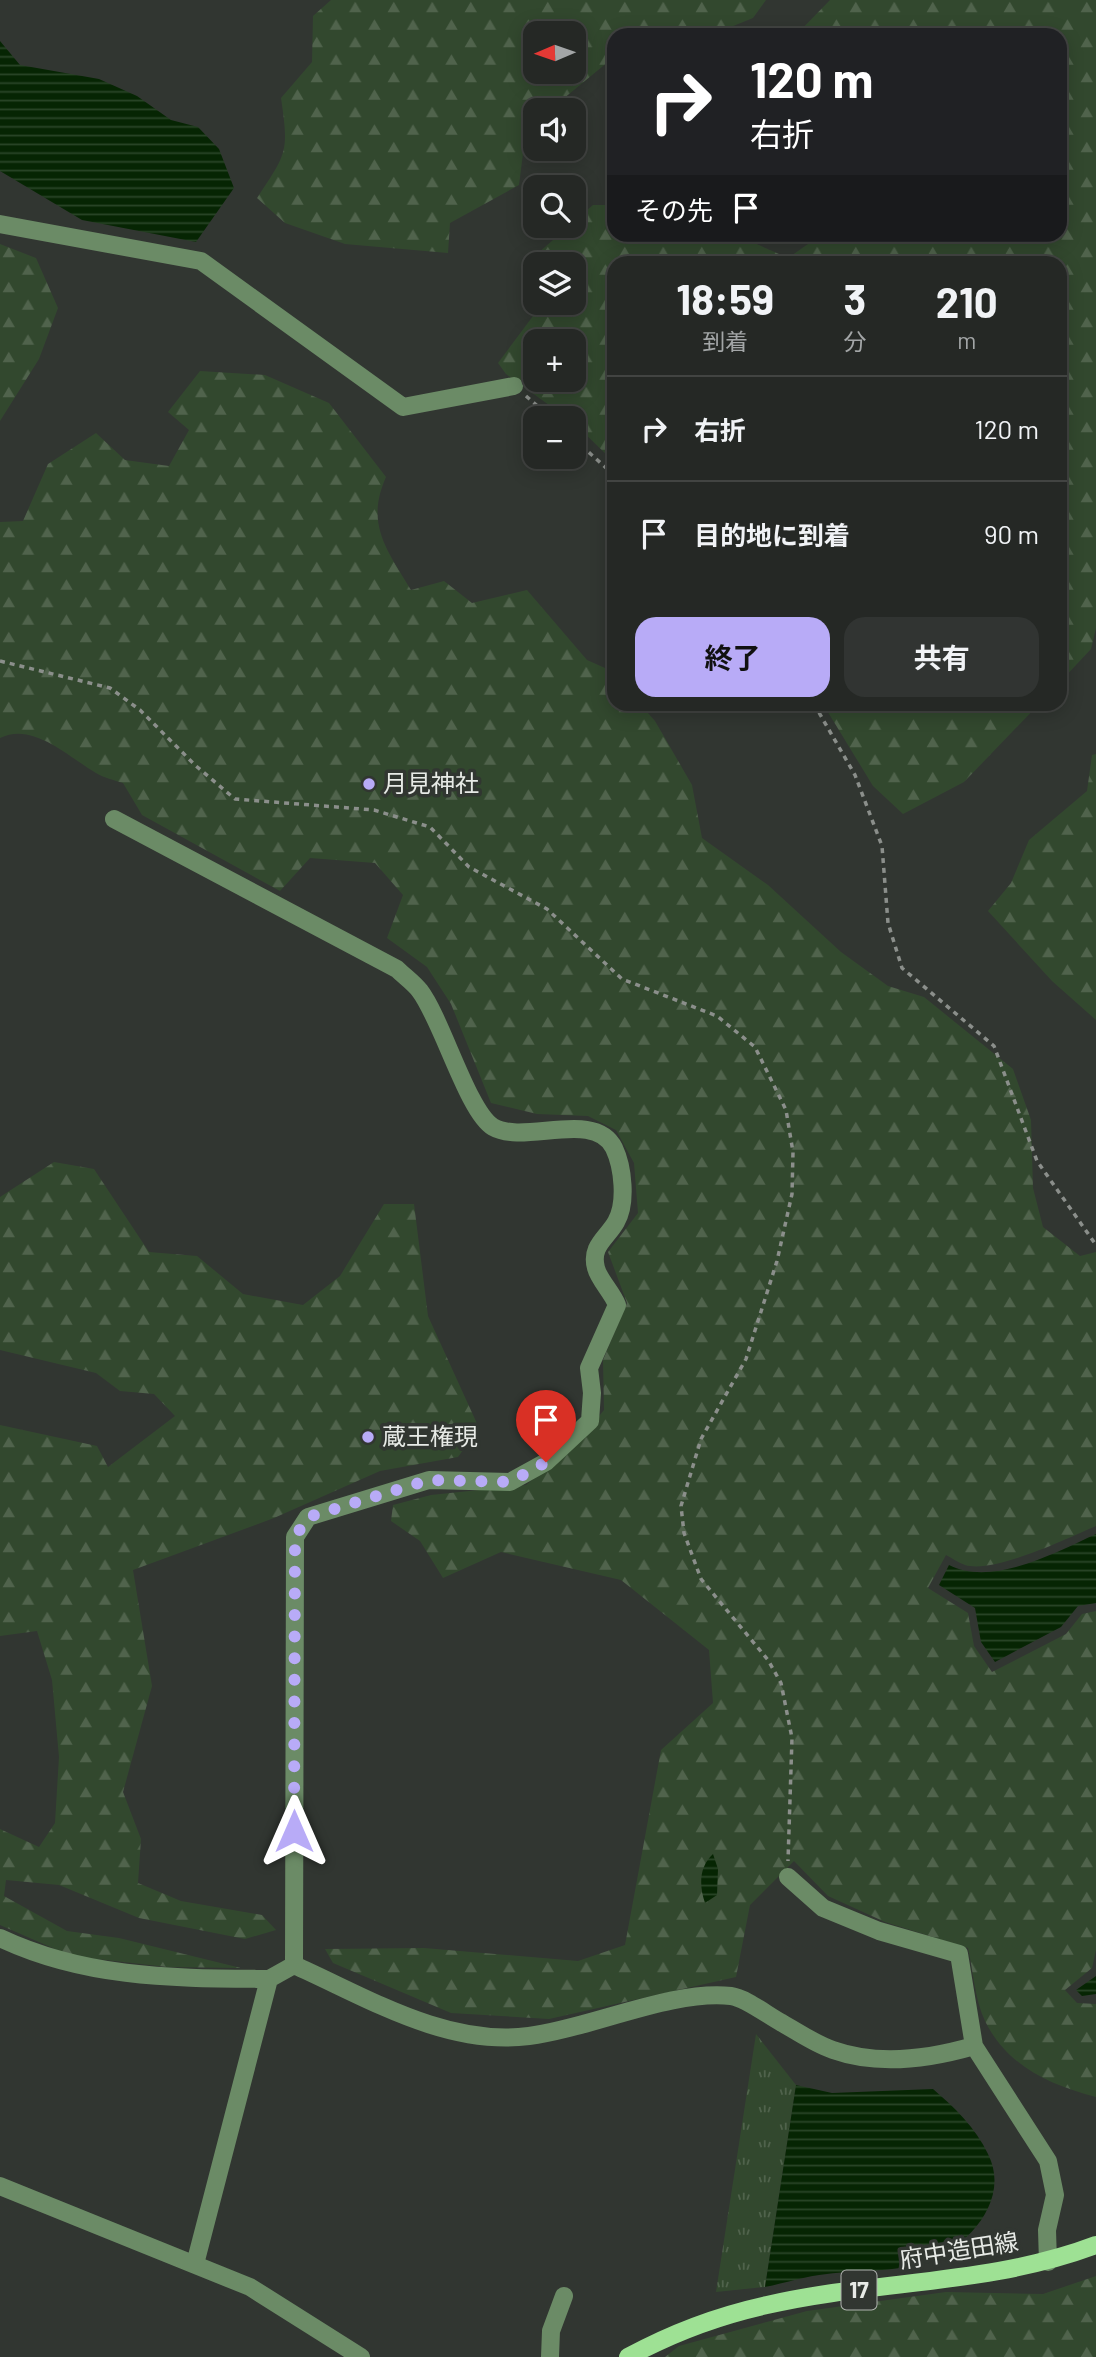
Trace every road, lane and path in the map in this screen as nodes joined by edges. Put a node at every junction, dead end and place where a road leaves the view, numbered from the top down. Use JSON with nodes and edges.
{"nodes":[{"id":1,"x":0,"y":224,"type":"edge"},
{"id":2,"x":514,"y":386,"type":"joint"},
{"id":3,"x":537,"y":406,"type":"edge"},
{"id":4,"x":586,"y":450,"type":"edge"},
{"id":5,"x":607,"y":469,"type":"edge"},
{"id":6,"x":0,"y":661,"type":"edge"},
{"id":7,"x":818,"y":711,"type":"edge"},
{"id":8,"x":114,"y":819,"type":"dead end"},
{"id":9,"x":1096,"y":1245,"type":"edge"},
{"id":10,"x":788,"y":1877,"type":"joint"},
{"id":11,"x":0,"y":1938,"type":"edge"},
{"id":12,"x":294,"y":1965,"type":"junction"},
{"id":13,"x":269,"y":1979,"type":"junction"},
{"id":14,"x":974,"y":2046,"type":"junction"},
{"id":15,"x":0,"y":2186,"type":"edge"},
{"id":16,"x":1096,"y":2245,"type":"edge"},
{"id":17,"x":1048,"y":2262,"type":"junction"},
{"id":18,"x":195,"y":2264,"type":"junction"},
{"id":19,"x":564,"y":2296,"type":"dead end"},
{"id":20,"x":361,"y":2357,"type":"edge"},
{"id":21,"x":550,"y":2357,"type":"edge"},
{"id":22,"x":628,"y":2357,"type":"edge"}],
"edges":[{"from":1,"to":2,"type":"street"},
{"from":2,"to":3,"type":"path"},
{"from":4,"to":5,"type":"path"},
{"from":6,"to":10,"type":"path"},
{"from":7,"to":9,"type":"path"},
{"from":8,"to":12,"type":"street"},
{"from":10,"to":14,"type":"street"},
{"from":11,"to":13,"type":"street"},
{"from":12,"to":13,"type":"street"},
{"from":12,"to":14,"type":"street"},
{"from":13,"to":18,"type":"street"},
{"from":14,"to":17,"type":"street"},
{"from":15,"to":18,"type":"street"},
{"from":16,"to":17,"type":"main road","name":"府中造田線","number":"17"},
{"from":17,"to":22,"type":"main road","name":"府中造田線","number":"17"},
{"from":18,"to":20,"type":"street"},
{"from":19,"to":21,"type":"street"}]}
